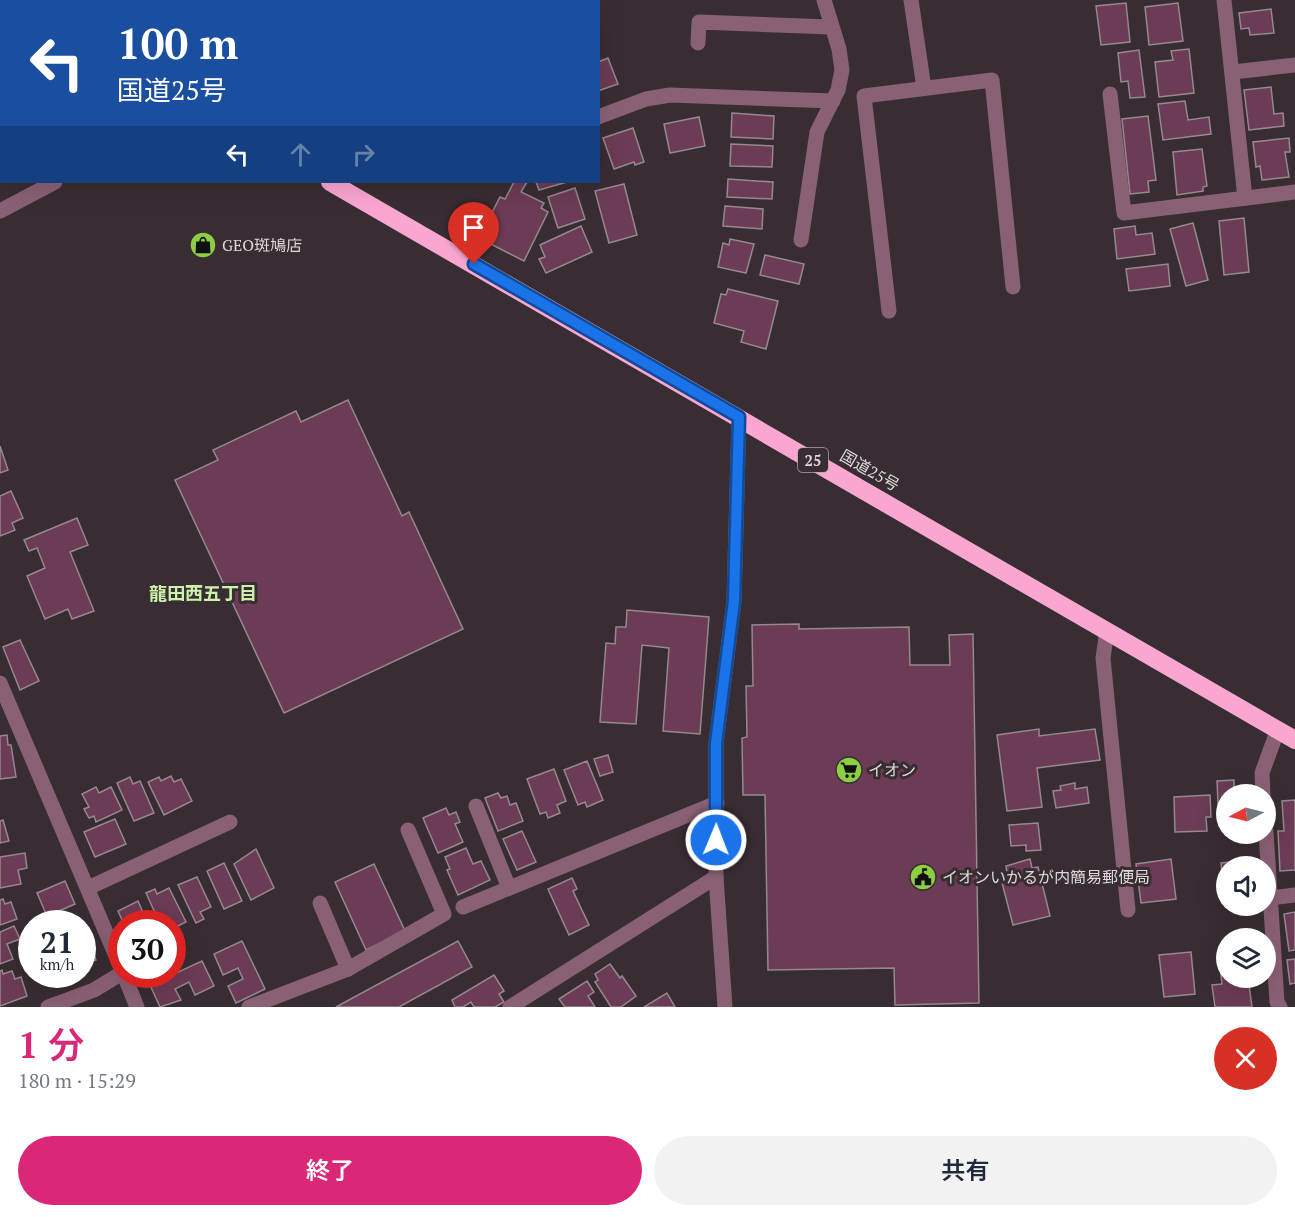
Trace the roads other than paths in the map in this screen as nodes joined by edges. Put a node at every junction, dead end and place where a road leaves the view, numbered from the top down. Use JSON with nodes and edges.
{"nodes":[{"id":1,"x":824,"y":0,"type":"edge"},
{"id":2,"x":911,"y":0,"type":"edge"},
{"id":3,"x":1224,"y":0,"type":"edge"},
{"id":4,"x":831,"y":27,"type":"junction"},
{"id":5,"x":698,"y":44,"type":"dead end"},
{"id":6,"x":1295,"y":65,"type":"edge"},
{"id":7,"x":1233,"y":72,"type":"junction"},
{"id":8,"x":924,"y":88,"type":"junction"},
{"id":9,"x":1110,"y":94,"type":"dead end"},
{"id":10,"x":832,"y":101,"type":"junction"},
{"id":11,"x":600,"y":116,"type":"edge"},
{"id":12,"x":53,"y":183,"type":"edge"},
{"id":13,"x":332,"y":183,"type":"edge"},
{"id":14,"x":1295,"y":192,"type":"edge"},
{"id":15,"x":1245,"y":198,"type":"junction"},
{"id":16,"x":0,"y":211,"type":"edge"},
{"id":17,"x":801,"y":240,"type":"dead end"},
{"id":18,"x":1013,"y":287,"type":"dead end"},
{"id":19,"x":889,"y":311,"type":"dead end"},
{"id":20,"x":739,"y":417,"type":"junction"},
{"id":21,"x":1107,"y":630,"type":"junction"},
{"id":22,"x":0,"y":683,"type":"edge"},
{"id":23,"x":5,"y":708,"type":"edge"},
{"id":24,"x":1278,"y":729,"type":"junction"},
{"id":25,"x":1295,"y":740,"type":"edge"},
{"id":26,"x":1262,"y":784,"type":"edge"},
{"id":27,"x":717,"y":803,"type":"junction"},
{"id":28,"x":476,"y":806,"type":"dead end"},
{"id":29,"x":230,"y":822,"type":"dead end"},
{"id":30,"x":408,"y":830,"type":"dead end"},
{"id":31,"x":716,"y":877,"type":"junction"},
{"id":32,"x":88,"y":888,"type":"junction"},
{"id":33,"x":509,"y":888,"type":"junction"},
{"id":34,"x":1295,"y":895,"type":"edge"},
{"id":35,"x":1276,"y":897,"type":"edge"},
{"id":36,"x":320,"y":903,"type":"dead end"},
{"id":37,"x":463,"y":907,"type":"dead end"},
{"id":38,"x":1128,"y":910,"type":"dead end"},
{"id":39,"x":1271,"y":916,"type":"edge"},
{"id":40,"x":108,"y":938,"type":"edge"},
{"id":41,"x":348,"y":969,"type":"junction"},
{"id":42,"x":108,"y":982,"type":"edge"},
{"id":43,"x":129,"y":988,"type":"edge"},
{"id":44,"x":48,"y":1007,"type":"edge"},
{"id":45,"x":137,"y":1007,"type":"edge"},
{"id":46,"x":249,"y":1007,"type":"edge"},
{"id":47,"x":510,"y":1007,"type":"edge"},
{"id":48,"x":725,"y":1007,"type":"edge"},
{"id":49,"x":1280,"y":1007,"type":"edge"}],
"edges":[{"from":1,"to":4,"type":"street"},
{"from":2,"to":8,"type":"street"},
{"from":3,"to":7,"type":"street"},
{"from":4,"to":5,"type":"street"},
{"from":4,"to":10,"type":"street"},
{"from":6,"to":7,"type":"street"},
{"from":7,"to":15,"type":"street"},
{"from":8,"to":18,"type":"street"},
{"from":8,"to":19,"type":"street"},
{"from":9,"to":15,"type":"street"},
{"from":10,"to":11,"type":"street"},
{"from":10,"to":17,"type":"street"},
{"from":12,"to":16,"type":"street"},
{"from":13,"to":20,"type":"highway","name":"国道25号","number":"25"},
{"from":14,"to":15,"type":"street"},
{"from":20,"to":21,"type":"highway","name":"国道25号","number":"25"},
{"from":20,"to":27,"type":"street"},
{"from":21,"to":24,"type":"highway","name":"国道25号","number":"25"},
{"from":21,"to":38,"type":"street"},
{"from":22,"to":23,"type":"street"},
{"from":23,"to":32,"type":"street"},
{"from":24,"to":25,"type":"highway","name":"国道25号","number":"25"},
{"from":24,"to":26,"type":"street"},
{"from":27,"to":31,"type":"street"},
{"from":27,"to":33,"type":"street"},
{"from":28,"to":33,"type":"street"},
{"from":29,"to":32,"type":"street"},
{"from":30,"to":41,"type":"street"},
{"from":31,"to":47,"type":"street"},
{"from":31,"to":48,"type":"street"},
{"from":32,"to":40,"type":"street"},
{"from":33,"to":37,"type":"street"},
{"from":34,"to":35,"type":"street"},
{"from":36,"to":41,"type":"street"},
{"from":39,"to":49,"type":"street"},
{"from":41,"to":46,"type":"street"},
{"from":42,"to":44,"type":"street"},
{"from":43,"to":45,"type":"street"}]}
